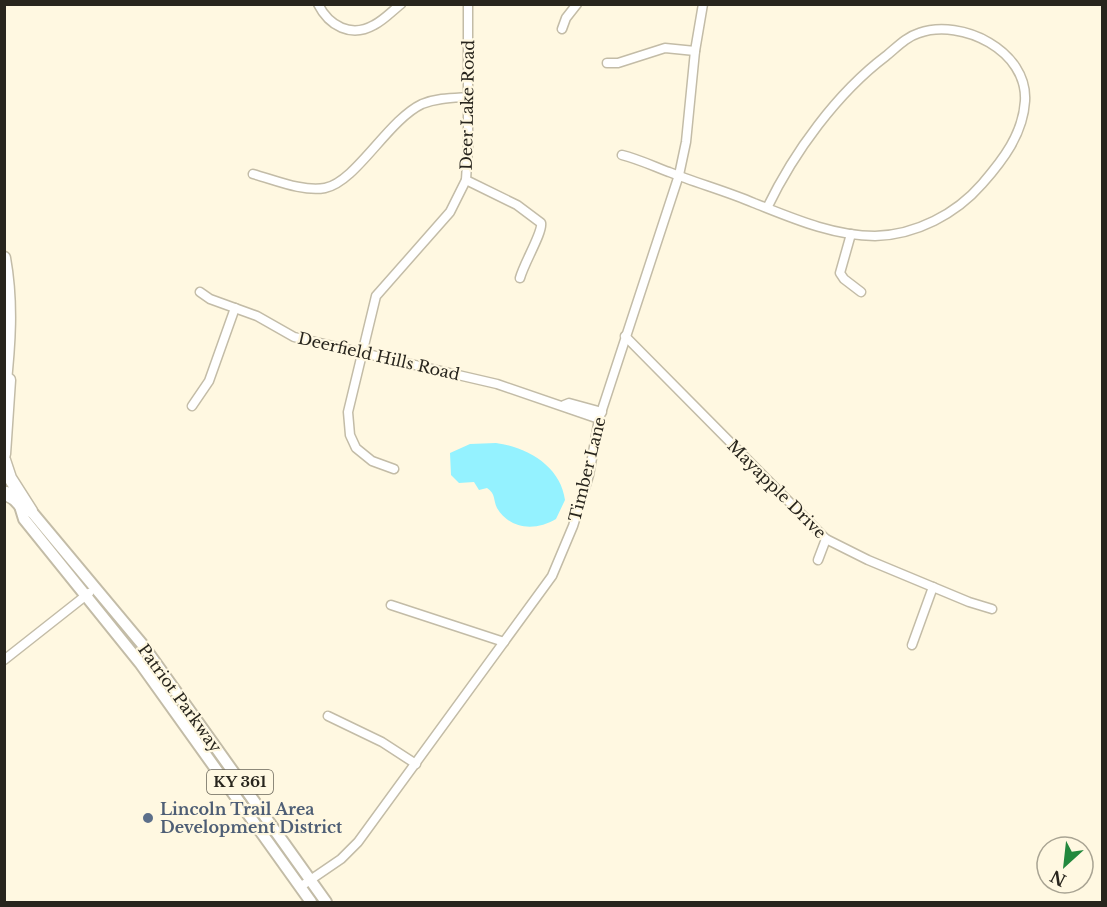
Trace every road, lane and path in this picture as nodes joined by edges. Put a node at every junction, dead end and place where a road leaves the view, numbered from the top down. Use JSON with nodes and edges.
{"nodes":[{"id":1,"x":318,"y":4,"type":"edge"},
{"id":2,"x":401,"y":4,"type":"edge"},
{"id":3,"x":468,"y":4,"type":"edge"},
{"id":4,"x":577,"y":4,"type":"edge"},
{"id":5,"x":703,"y":4,"type":"edge"},
{"id":6,"x":562,"y":29,"type":"dead end"},
{"id":7,"x":694,"y":51,"type":"junction"},
{"id":8,"x":606,"y":63,"type":"dead end"},
{"id":9,"x":468,"y":97,"type":"junction"},
{"id":10,"x":622,"y":155,"type":"dead end"},
{"id":11,"x":253,"y":174,"type":"dead end"},
{"id":12,"x":679,"y":176,"type":"junction"},
{"id":13,"x":466,"y":180,"type":"junction"},
{"id":14,"x":767,"y":208,"type":"junction"},
{"id":15,"x":850,"y":234,"type":"junction"},
{"id":16,"x":4,"y":258,"type":"edge"},
{"id":17,"x":520,"y":278,"type":"dead end"},
{"id":18,"x":200,"y":292,"type":"dead end"},
{"id":19,"x":861,"y":292,"type":"dead end"},
{"id":20,"x":235,"y":308,"type":"junction"},
{"id":21,"x":625,"y":336,"type":"junction"},
{"id":22,"x":9,"y":344,"type":"junction"},
{"id":23,"x":361,"y":351,"type":"junction"},
{"id":24,"x":4,"y":390,"type":"edge"},
{"id":25,"x":192,"y":406,"type":"dead end"},
{"id":26,"x":601,"y":415,"type":"junction"},
{"id":27,"x":4,"y":454,"type":"edge"},
{"id":28,"x":4,"y":460,"type":"edge"},
{"id":29,"x":394,"y":469,"type":"dead end"},
{"id":30,"x":4,"y":488,"type":"edge"},
{"id":31,"x":17,"y":502,"type":"edge"},
{"id":32,"x":826,"y":539,"type":"junction"},
{"id":33,"x":818,"y":560,"type":"dead end"},
{"id":34,"x":933,"y":587,"type":"junction"},
{"id":35,"x":91,"y":591,"type":"junction"},
{"id":36,"x":391,"y":605,"type":"dead end"},
{"id":37,"x":992,"y":609,"type":"dead end"},
{"id":38,"x":504,"y":642,"type":"junction"},
{"id":39,"x":912,"y":645,"type":"dead end"},
{"id":40,"x":4,"y":660,"type":"edge"},
{"id":41,"x":328,"y":716,"type":"dead end"},
{"id":42,"x":416,"y":764,"type":"junction"},
{"id":43,"x":310,"y":880,"type":"junction"},
{"id":44,"x":300,"y":887,"type":"junction"},
{"id":45,"x":311,"y":903,"type":"edge"},
{"id":46,"x":326,"y":903,"type":"edge"}],
"edges":[{"from":1,"to":2,"type":"street"},
{"from":3,"to":9,"type":"street","name":"Deer Lake Road"},
{"from":4,"to":6,"type":"street"},
{"from":5,"to":7,"type":"street","name":"Timber Lane"},
{"from":7,"to":8,"type":"street"},
{"from":7,"to":12,"type":"street","name":"Timber Lane"},
{"from":9,"to":11,"type":"street"},
{"from":9,"to":13,"type":"street","name":"Deer Lake Road"},
{"from":10,"to":12,"type":"street"},
{"from":12,"to":14,"type":"street"},
{"from":12,"to":21,"type":"street","name":"Timber Lane"},
{"from":13,"to":17,"type":"street"},
{"from":13,"to":23,"type":"street","name":"Deer Lake Road"},
{"from":14,"to":15,"type":"street"},
{"from":14,"to":15,"type":"street"},
{"from":15,"to":19,"type":"street"},
{"from":16,"to":22,"type":"highway"},
{"from":18,"to":20,"type":"street","name":"Deerfield Hills Road"},
{"from":20,"to":23,"type":"street","name":"Deerfield Hills Road"},
{"from":20,"to":25,"type":"street"},
{"from":21,"to":26,"type":"street","name":"Timber Lane"},
{"from":21,"to":32,"type":"street","name":"Mayapple Drive"},
{"from":22,"to":24,"type":"highway"},
{"from":22,"to":27,"type":"highway"},
{"from":23,"to":26,"type":"street","name":"Deerfield Hills Road"},
{"from":23,"to":29,"type":"street","name":"Deer Lake Road"},
{"from":26,"to":38,"type":"street","name":"Timber Lane"},
{"from":28,"to":31,"type":"highway"},
{"from":30,"to":31,"type":"main road","name":"Patriot Parkway","number":"KY 361"},
{"from":31,"to":35,"type":"main road","name":"Patriot Parkway","number":"KY 361"},
{"from":32,"to":33,"type":"street"},
{"from":32,"to":34,"type":"street","name":"Mayapple Drive"},
{"from":34,"to":37,"type":"street","name":"Mayapple Drive"},
{"from":34,"to":39,"type":"street"},
{"from":35,"to":40,"type":"street"},
{"from":35,"to":43,"type":"main road","name":"Patriot Parkway","number":"KY 361"},
{"from":35,"to":44,"type":"main road","name":"Patriot Parkway","number":"KY 361"},
{"from":36,"to":38,"type":"street"},
{"from":38,"to":42,"type":"street","name":"Timber Lane"},
{"from":41,"to":42,"type":"street"},
{"from":42,"to":43,"type":"street","name":"Timber Lane"},
{"from":43,"to":44,"type":"street","name":"Timber Lane"},
{"from":43,"to":46,"type":"main road","name":"Patriot Parkway","number":"KY 361"},
{"from":44,"to":45,"type":"main road","name":"Patriot Parkway","number":"KY 361"}]}
